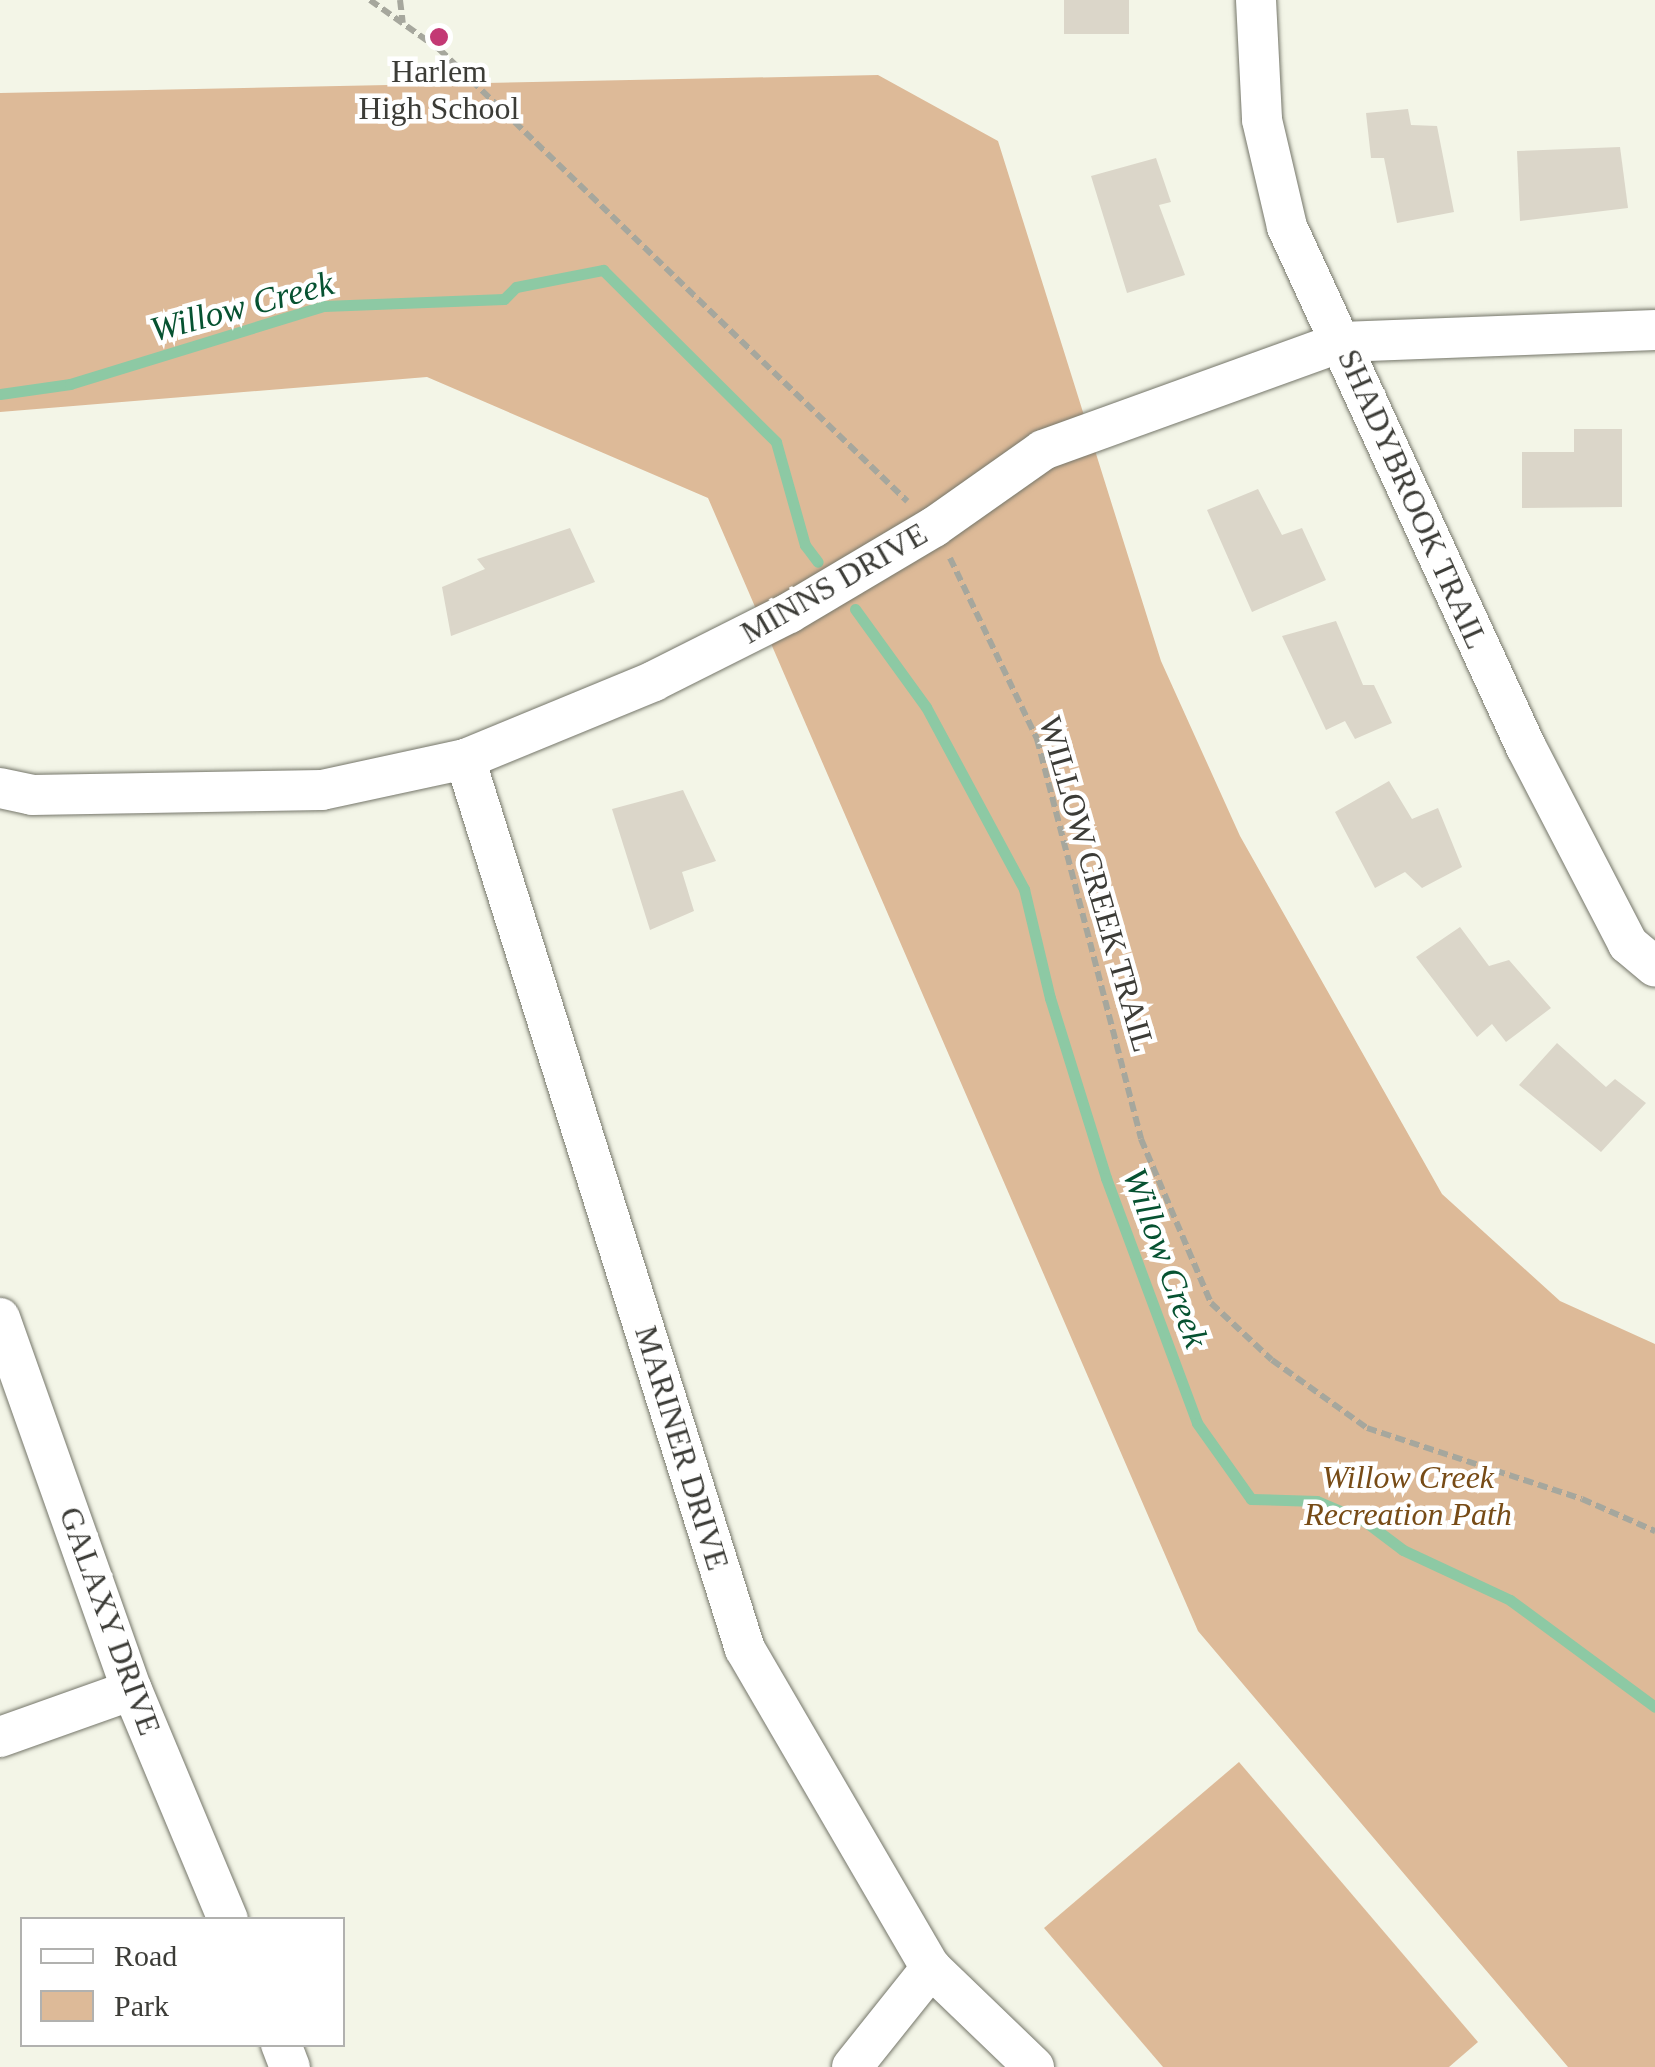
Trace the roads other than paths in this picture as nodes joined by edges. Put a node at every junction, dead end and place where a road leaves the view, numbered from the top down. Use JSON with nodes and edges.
{"nodes":[{"id":1,"x":1256,"y":0,"type":"edge"},
{"id":2,"x":1655,"y":330,"type":"edge"},
{"id":3,"x":1342,"y":342,"type":"junction"},
{"id":4,"x":466,"y":759,"type":"junction"},
{"id":5,"x":0,"y":788,"type":"edge"},
{"id":6,"x":1655,"y":966,"type":"edge"},
{"id":7,"x":0,"y":1318,"type":"edge"},
{"id":8,"x":132,"y":1690,"type":"junction"},
{"id":9,"x":0,"y":1737,"type":"edge"},
{"id":10,"x":227,"y":1917,"type":"edge"},
{"id":11,"x":931,"y":1968,"type":"junction"},
{"id":12,"x":852,"y":2067,"type":"edge"},
{"id":13,"x":1034,"y":2067,"type":"edge"}],
"edges":[{"from":1,"to":3,"type":"street","name":"SHADYBROOK TRAIL"},
{"from":2,"to":3,"type":"street","name":"MINNS DRIVE"},
{"from":3,"to":4,"type":"street","name":"MINNS DRIVE"},
{"from":3,"to":6,"type":"street","name":"SHADYBROOK TRAIL"},
{"from":4,"to":5,"type":"street","name":"MINNS DRIVE"},
{"from":4,"to":11,"type":"street","name":"MARINER DRIVE"},
{"from":7,"to":8,"type":"street","name":"GALAXY DRIVE"},
{"from":8,"to":9,"type":"street"},
{"from":8,"to":10,"type":"street","name":"GALAXY DRIVE"},
{"from":11,"to":12,"type":"street"},
{"from":11,"to":13,"type":"street","name":"MARINER DRIVE"}]}
